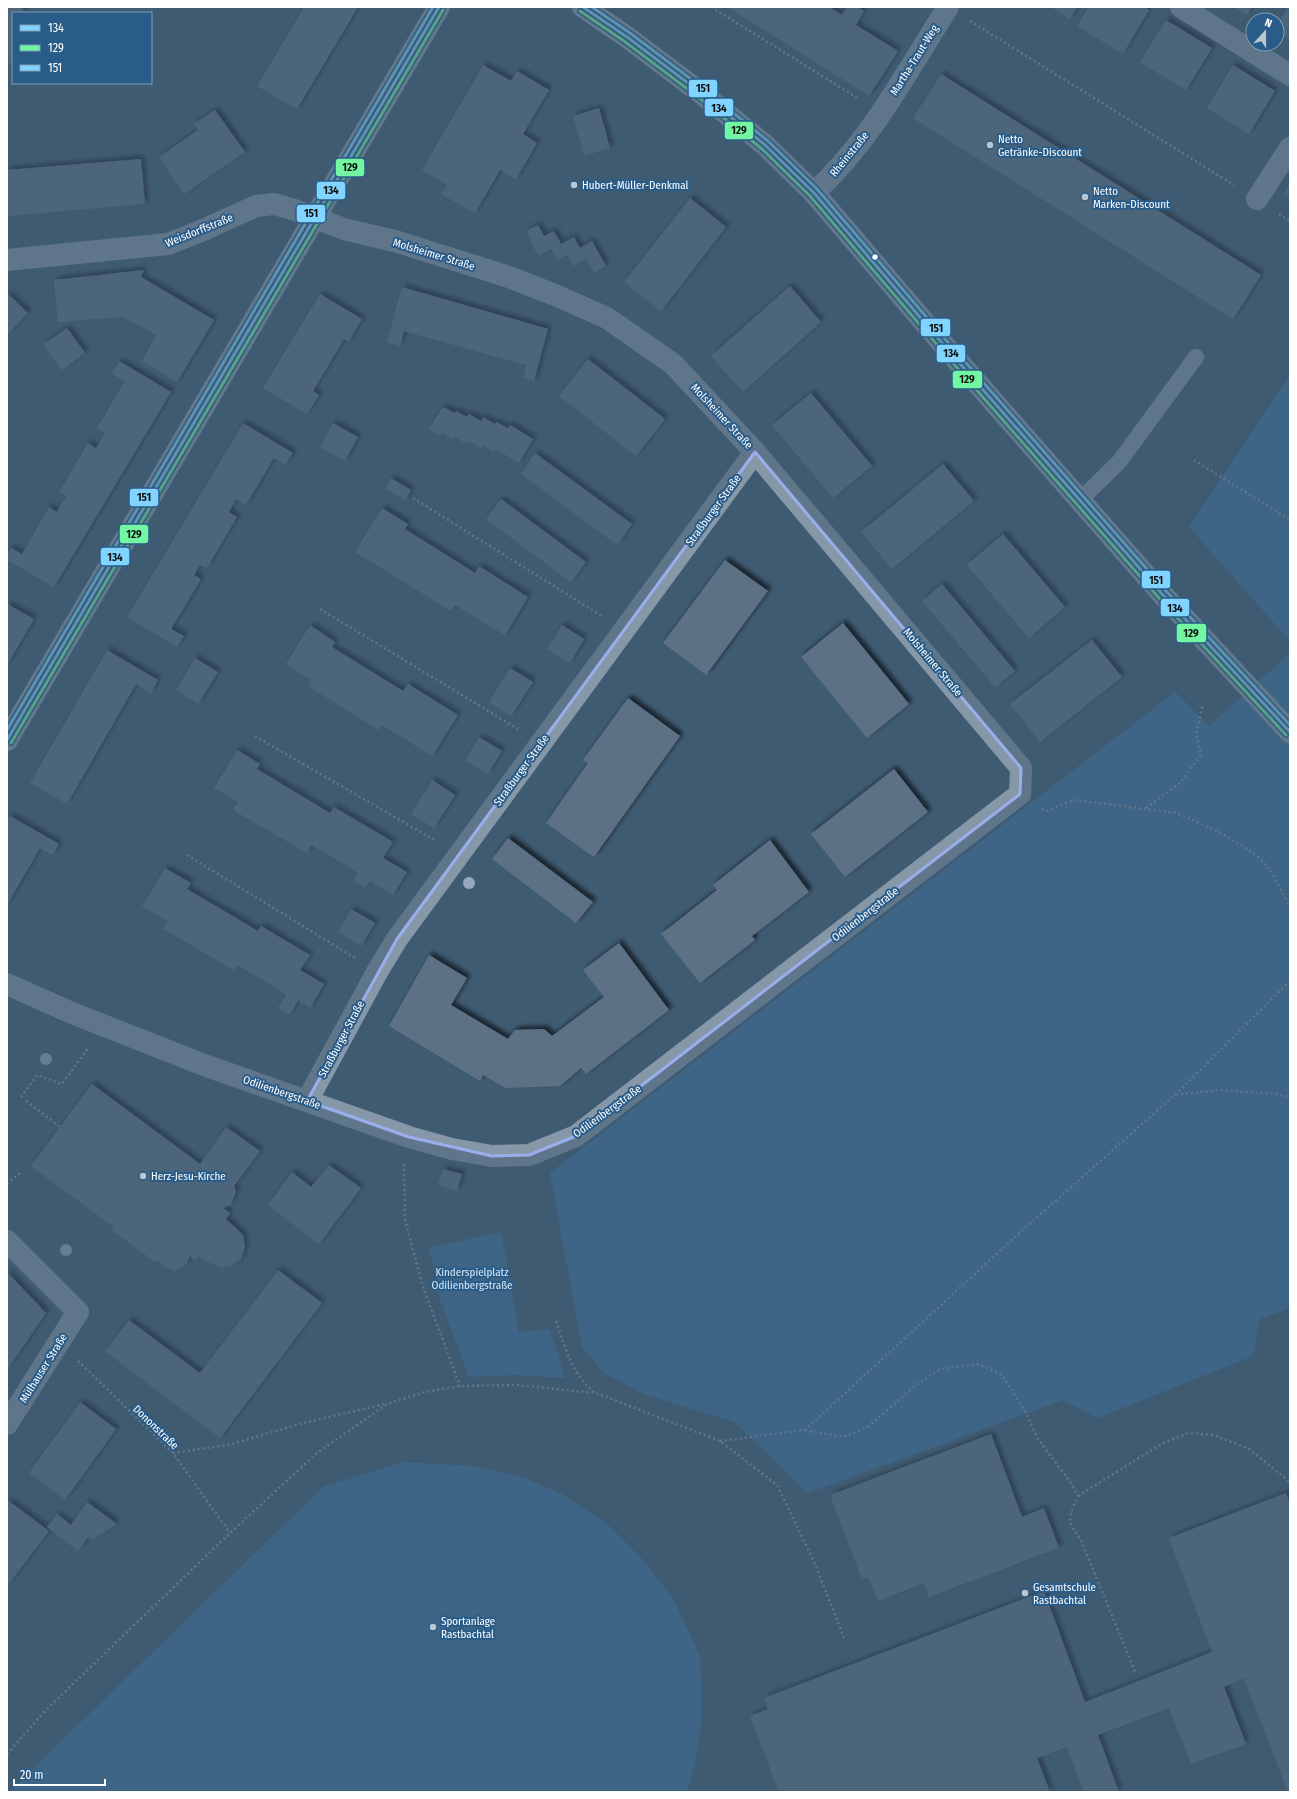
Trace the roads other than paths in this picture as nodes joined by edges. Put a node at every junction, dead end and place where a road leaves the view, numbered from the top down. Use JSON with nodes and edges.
{"nodes":[{"id":1,"x":439,"y":7,"type":"edge"},
{"id":2,"x":583,"y":7,"type":"edge"},
{"id":3,"x":948,"y":7,"type":"edge"},
{"id":4,"x":1181,"y":7,"type":"edge"},
{"id":5,"x":1290,"y":75,"type":"edge"},
{"id":6,"x":881,"y":113,"type":"joint"},
{"id":7,"x":1290,"y":148,"type":"edge"},
{"id":8,"x":814,"y":193,"type":"junction"},
{"id":9,"x":1257,"y":199,"type":"road end"},
{"id":10,"x":314,"y":218,"type":"junction"},
{"id":11,"x":7,"y":260,"type":"edge"},
{"id":12,"x":1196,"y":357,"type":"dead end"},
{"id":13,"x":756,"y":452,"type":"junction"},
{"id":14,"x":1080,"y":500,"type":"junction"},
{"id":15,"x":1290,"y":732,"type":"edge"},
{"id":16,"x":7,"y":740,"type":"edge"},
{"id":17,"x":1020,"y":794,"type":"joint"},
{"id":18,"x":7,"y":984,"type":"edge"},
{"id":19,"x":307,"y":1101,"type":"junction"},
{"id":20,"x":7,"y":1241,"type":"edge"},
{"id":21,"x":7,"y":1424,"type":"edge"}],
"edges":[{"from":1,"to":10,"type":"street"},
{"from":2,"to":8,"type":"street"},
{"from":3,"to":6,"type":"street","name":"Martha-Traut-Weg"},
{"from":4,"to":5,"type":"street"},
{"from":6,"to":8,"type":"street","name":"Rheinstraße"},
{"from":7,"to":9,"type":"street"},
{"from":8,"to":14,"type":"street"},
{"from":10,"to":11,"type":"street","name":"Weisdorffstraße"},
{"from":10,"to":13,"type":"street","name":"Molsheimer Straße"},
{"from":10,"to":16,"type":"street"},
{"from":12,"to":14,"type":"lane"},
{"from":13,"to":17,"type":"street","name":"Molsheimer Straße"},
{"from":13,"to":19,"type":"street","name":"Straßburger Straße"},
{"from":14,"to":15,"type":"street"},
{"from":17,"to":19,"type":"street","name":"Odilienbergstraße"},
{"from":18,"to":19,"type":"street","name":"Odilienbergstraße"},
{"from":20,"to":21,"type":"street","name":"Mülhauser Straße"}]}
